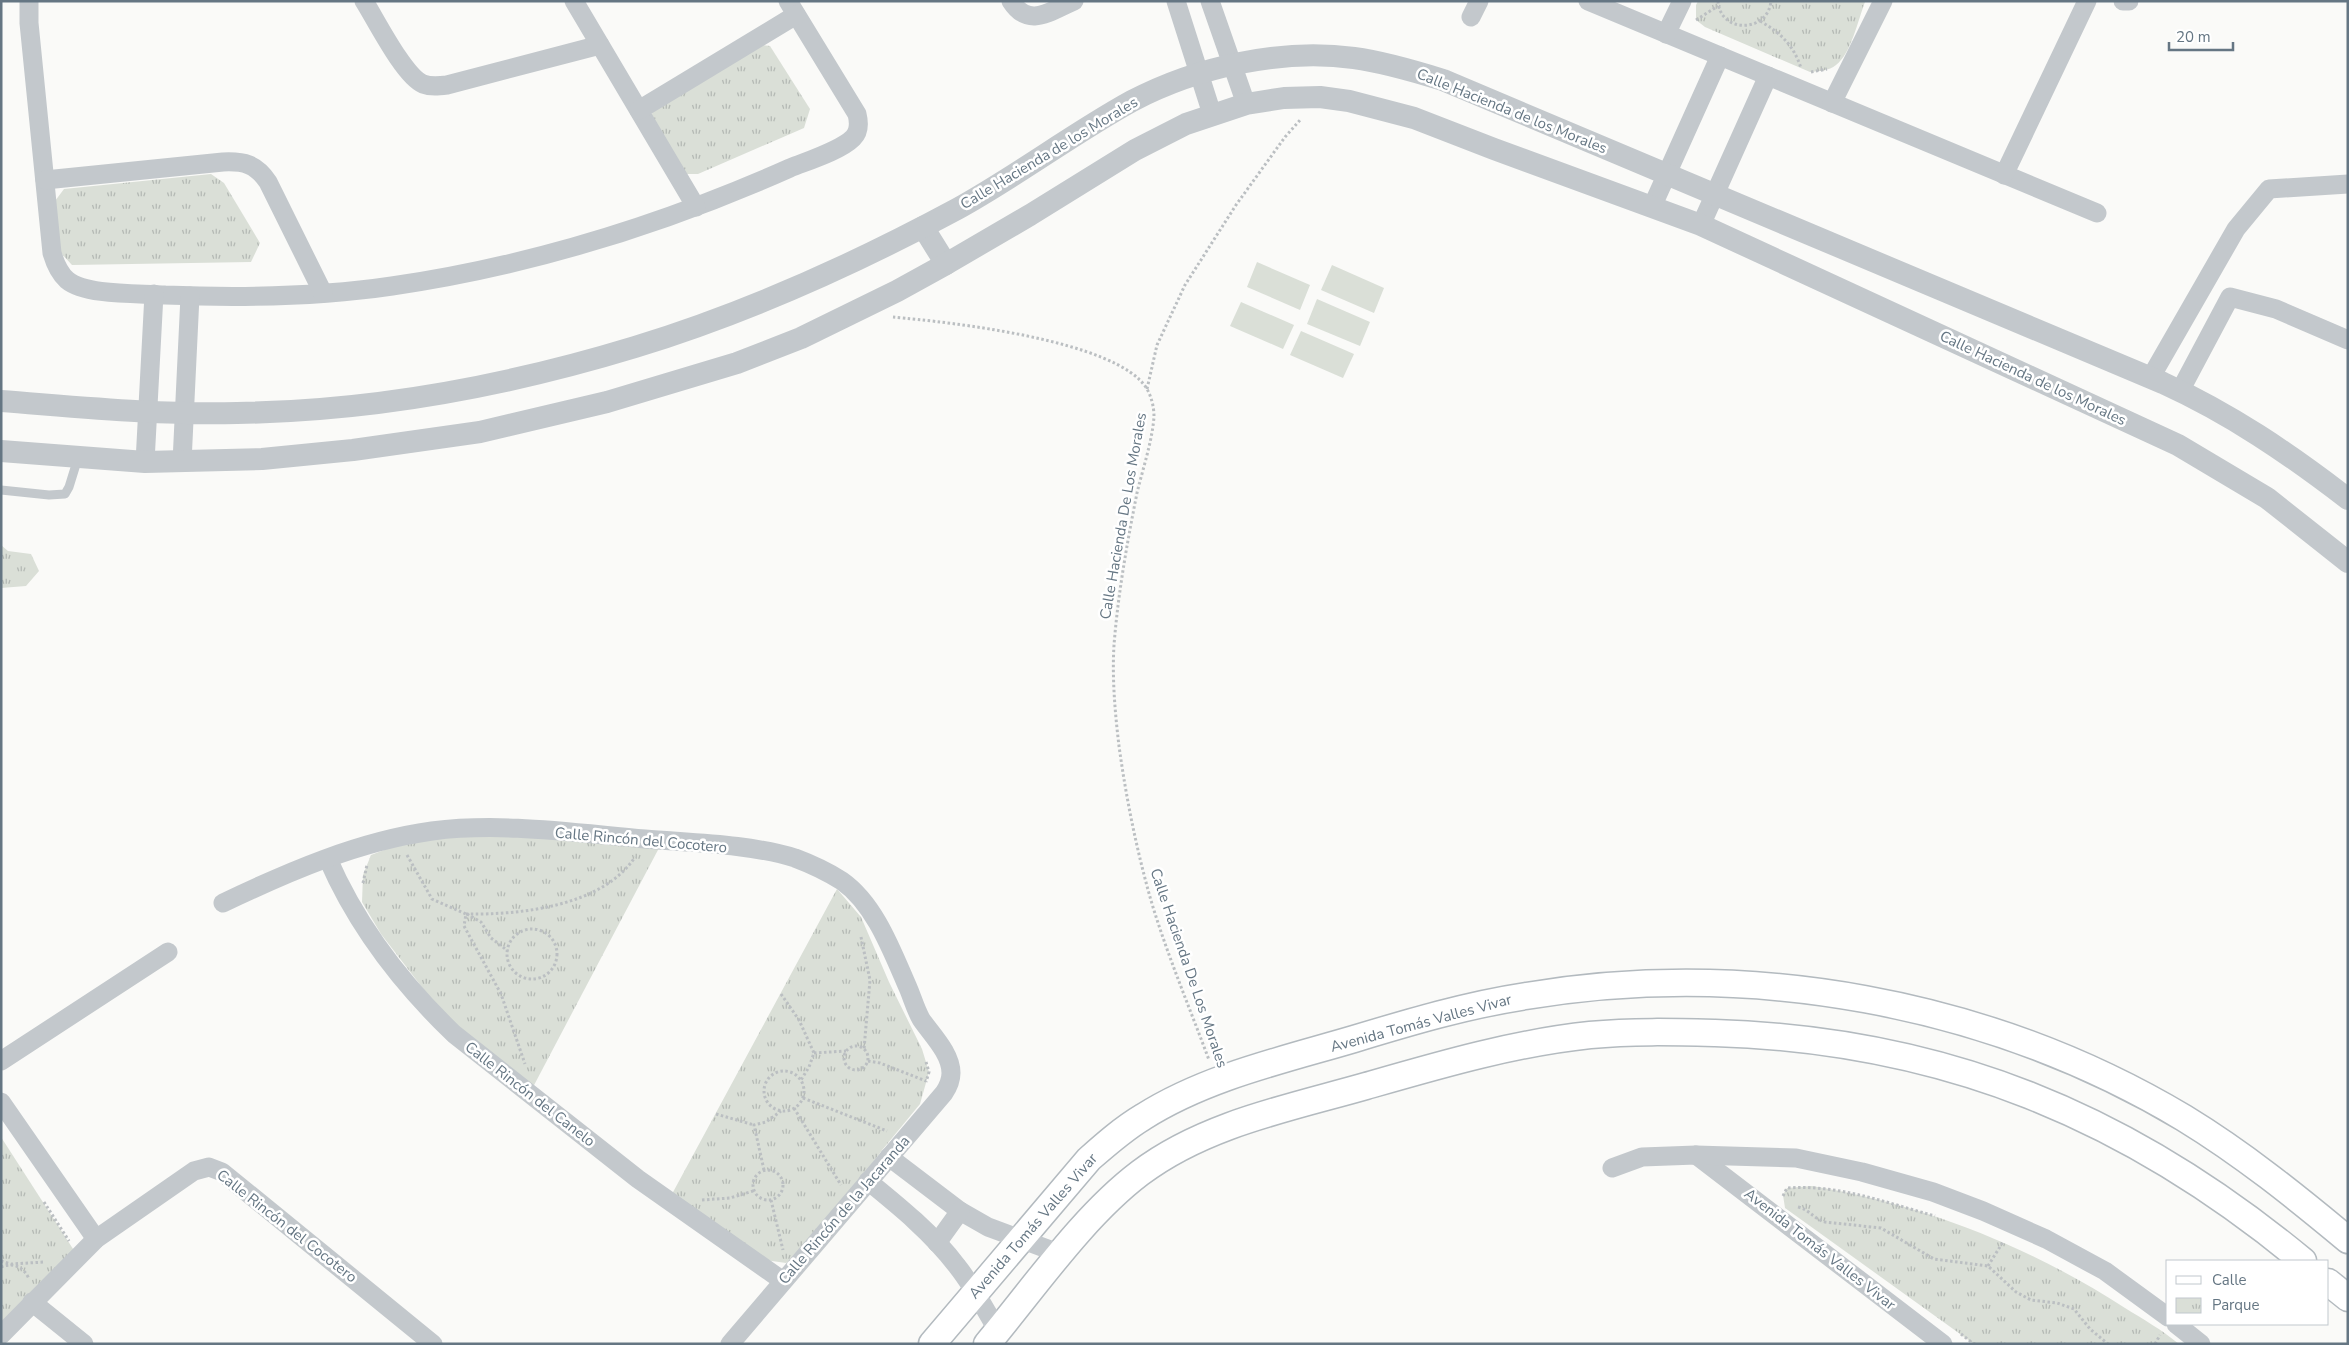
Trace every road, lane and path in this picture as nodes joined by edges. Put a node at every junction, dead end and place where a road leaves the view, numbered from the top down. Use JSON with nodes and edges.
{"nodes":[{"id":1,"x":364,"y":1,"type":"edge"},
{"id":2,"x":574,"y":1,"type":"edge"},
{"id":3,"x":1011,"y":1,"type":"edge"},
{"id":4,"x":1074,"y":1,"type":"edge"},
{"id":5,"x":1176,"y":1,"type":"edge"},
{"id":6,"x":1210,"y":1,"type":"edge"},
{"id":7,"x":1588,"y":1,"type":"edge"},
{"id":8,"x":1771,"y":1,"type":"edge"},
{"id":9,"x":1883,"y":1,"type":"edge"},
{"id":10,"x":2086,"y":1,"type":"edge"},
{"id":11,"x":2123,"y":1,"type":"edge"},
{"id":12,"x":2129,"y":1,"type":"edge"},
{"id":13,"x":35,"y":2,"type":"edge"},
{"id":14,"x":1718,"y":3,"type":"edge"},
{"id":15,"x":1689,"y":7,"type":"edge"},
{"id":16,"x":792,"y":8,"type":"edge"},
{"id":17,"x":1696,"y":20,"type":"junction"},
{"id":18,"x":1760,"y":21,"type":"junction"},
{"id":19,"x":1700,"y":24,"type":"dead end"},
{"id":20,"x":1666,"y":34,"type":"junction"},
{"id":21,"x":600,"y":45,"type":"junction"},
{"id":22,"x":1720,"y":56,"type":"junction"},
{"id":23,"x":1792,"y":64,"type":"dead end"},
{"id":24,"x":1233,"y":66,"type":"junction"},
{"id":25,"x":1835,"y":66,"type":"dead end"},
{"id":26,"x":1801,"y":68,"type":"junction"},
{"id":27,"x":1199,"y":74,"type":"junction"},
{"id":28,"x":1768,"y":76,"type":"junction"},
{"id":29,"x":1320,"y":97,"type":"junction"},
{"id":30,"x":1832,"y":103,"type":"junction"},
{"id":31,"x":1246,"y":104,"type":"junction"},
{"id":32,"x":639,"y":110,"type":"junction"},
{"id":33,"x":1212,"y":114,"type":"junction"},
{"id":34,"x":1667,"y":174,"type":"junction"},
{"id":35,"x":2004,"y":175,"type":"junction"},
{"id":36,"x":45,"y":180,"type":"junction"},
{"id":37,"x":2348,"y":184,"type":"edge"},
{"id":38,"x":1714,"y":194,"type":"junction"},
{"id":39,"x":1652,"y":206,"type":"junction"},
{"id":40,"x":696,"y":207,"type":"junction"},
{"id":41,"x":2097,"y":213,"type":"dead end"},
{"id":42,"x":1701,"y":225,"type":"junction"},
{"id":43,"x":923,"y":227,"type":"junction"},
{"id":44,"x":946,"y":264,"type":"junction"},
{"id":45,"x":323,"y":293,"type":"junction"},
{"id":46,"x":154,"y":294,"type":"junction"},
{"id":47,"x":190,"y":296,"type":"junction"},
{"id":48,"x":888,"y":317,"type":"dead end"},
{"id":49,"x":2348,"y":340,"type":"edge"},
{"id":50,"x":2151,"y":378,"type":"junction"},
{"id":51,"x":1147,"y":389,"type":"junction"},
{"id":52,"x":2180,"y":391,"type":"junction"},
{"id":53,"x":1,"y":401,"type":"edge"},
{"id":54,"x":147,"y":413,"type":"junction"},
{"id":55,"x":185,"y":414,"type":"junction"},
{"id":56,"x":1,"y":451,"type":"edge"},
{"id":57,"x":78,"y":458,"type":"junction"},
{"id":58,"x":145,"y":462,"type":"junction"},
{"id":59,"x":182,"y":462,"type":"junction"},
{"id":60,"x":1,"y":490,"type":"edge"},
{"id":61,"x":2348,"y":499,"type":"edge"},
{"id":62,"x":2348,"y":562,"type":"edge"},
{"id":63,"x":405,"y":852,"type":"dead end"},
{"id":64,"x":637,"y":854,"type":"dead end"},
{"id":65,"x":328,"y":859,"type":"junction"},
{"id":66,"x":369,"y":862,"type":"dead end"},
{"id":67,"x":363,"y":884,"type":"dead end"},
{"id":68,"x":223,"y":903,"type":"dead end"},
{"id":69,"x":466,"y":914,"type":"junction"},
{"id":70,"x":858,"y":932,"type":"dead end"},
{"id":71,"x":508,"y":951,"type":"junction"},
{"id":72,"x":168,"y":952,"type":"dead end"},
{"id":73,"x":781,"y":994,"type":"dead end"},
{"id":74,"x":864,"y":1049,"type":"junction"},
{"id":75,"x":846,"y":1051,"type":"junction"},
{"id":76,"x":814,"y":1053,"type":"junction"},
{"id":77,"x":924,"y":1057,"type":"dead end"},
{"id":78,"x":1,"y":1061,"type":"edge"},
{"id":79,"x":868,"y":1061,"type":"junction"},
{"id":80,"x":526,"y":1067,"type":"dead end"},
{"id":81,"x":951,"y":1074,"type":"joint"},
{"id":82,"x":801,"y":1080,"type":"junction"},
{"id":83,"x":926,"y":1081,"type":"junction"},
{"id":84,"x":1217,"y":1081,"type":"junction"},
{"id":85,"x":924,"y":1089,"type":"dead end"},
{"id":86,"x":803,"y":1098,"type":"junction"},
{"id":87,"x":1,"y":1102,"type":"edge"},
{"id":88,"x":794,"y":1108,"type":"junction"},
{"id":89,"x":781,"y":1111,"type":"junction"},
{"id":90,"x":716,"y":1114,"type":"dead end"},
{"id":91,"x":754,"y":1125,"type":"junction"},
{"id":92,"x":895,"y":1134,"type":"dead end"},
{"id":93,"x":1696,"y":1155,"type":"junction"},
{"id":94,"x":889,"y":1157,"type":"junction"},
{"id":95,"x":1612,"y":1168,"type":"dead end"},
{"id":96,"x":764,"y":1170,"type":"junction"},
{"id":97,"x":868,"y":1181,"type":"junction"},
{"id":98,"x":1812,"y":1186,"type":"dead end"},
{"id":99,"x":843,"y":1188,"type":"dead end"},
{"id":100,"x":753,"y":1191,"type":"junction"},
{"id":101,"x":771,"y":1200,"type":"junction"},
{"id":102,"x":695,"y":1201,"type":"dead end"},
{"id":103,"x":1792,"y":1208,"type":"dead end"},
{"id":104,"x":960,"y":1210,"type":"junction"},
{"id":105,"x":1938,"y":1217,"type":"dead end"},
{"id":106,"x":1019,"y":1239,"type":"junction"},
{"id":107,"x":1994,"y":1239,"type":"dead end"},
{"id":108,"x":96,"y":1240,"type":"junction"},
{"id":109,"x":2348,"y":1240,"type":"edge"},
{"id":110,"x":2003,"y":1242,"type":"junction"},
{"id":111,"x":937,"y":1243,"type":"junction"},
{"id":112,"x":2012,"y":1246,"type":"dead end"},
{"id":113,"x":784,"y":1254,"type":"dead end"},
{"id":114,"x":1061,"y":1254,"type":"junction"},
{"id":115,"x":2302,"y":1260,"type":"edge"},
{"id":116,"x":1,"y":1261,"type":"edge"},
{"id":117,"x":53,"y":1262,"type":"dead end"},
{"id":118,"x":11,"y":1264,"type":"junction"},
{"id":119,"x":1988,"y":1266,"type":"junction"},
{"id":120,"x":1,"y":1267,"type":"edge"},
{"id":121,"x":783,"y":1281,"type":"junction"},
{"id":122,"x":2329,"y":1283,"type":"edge"},
{"id":123,"x":975,"y":1291,"type":"junction"},
{"id":124,"x":31,"y":1294,"type":"junction"},
{"id":125,"x":2348,"y":1298,"type":"edge"},
{"id":126,"x":2166,"y":1322,"type":"edge"},
{"id":127,"x":2170,"y":1325,"type":"edge"},
{"id":128,"x":1,"y":1334,"type":"edge"},
{"id":129,"x":992,"y":1337,"type":"edge"},
{"id":130,"x":84,"y":1344,"type":"edge"},
{"id":131,"x":433,"y":1344,"type":"edge"},
{"id":132,"x":730,"y":1344,"type":"edge"},
{"id":133,"x":932,"y":1344,"type":"edge"},
{"id":134,"x":1943,"y":1344,"type":"edge"},
{"id":135,"x":2108,"y":1344,"type":"edge"},
{"id":136,"x":2155,"y":1344,"type":"edge"},
{"id":137,"x":2201,"y":1344,"type":"edge"}],
"edges":[{"from":1,"to":21,"type":"street"},
{"from":2,"to":21,"type":"street"},
{"from":3,"to":4,"type":"street"},
{"from":5,"to":27,"type":"street"},
{"from":6,"to":24,"type":"street"},
{"from":7,"to":20,"type":"street"},
{"from":8,"to":18,"type":"path"},
{"from":9,"to":30,"type":"street"},
{"from":10,"to":35,"type":"street"},
{"from":11,"to":12,"type":"street"},
{"from":13,"to":36,"type":"street"},
{"from":14,"to":17,"type":"path"},
{"from":14,"to":18,"type":"path"},
{"from":15,"to":17,"type":"path"},
{"from":15,"to":20,"type":"street"},
{"from":16,"to":32,"type":"street"},
{"from":16,"to":40,"type":"street"},
{"from":17,"to":19,"type":"path"},
{"from":18,"to":26,"type":"path"},
{"from":20,"to":22,"type":"street"},
{"from":21,"to":32,"type":"street"},
{"from":22,"to":28,"type":"street"},
{"from":22,"to":34,"type":"street"},
{"from":23,"to":26,"type":"path"},
{"from":24,"to":27,"type":"street","name":"Calle Hacienda de los Morales"},
{"from":24,"to":31,"type":"street"},
{"from":24,"to":34,"type":"street","name":"Calle Hacienda de los Morales"},
{"from":25,"to":26,"type":"path"},
{"from":27,"to":33,"type":"street"},
{"from":27,"to":43,"type":"street","name":"Calle Hacienda de los Morales"},
{"from":28,"to":30,"type":"street"},
{"from":28,"to":38,"type":"street"},
{"from":29,"to":31,"type":"street","name":"Calle Hacienda de los Morales"},
{"from":29,"to":39,"type":"street","name":"Calle Hacienda de los Morales"},
{"from":29,"to":51,"type":"path"},
{"from":30,"to":35,"type":"street"},
{"from":31,"to":33,"type":"street","name":"Calle Hacienda de los Morales"},
{"from":32,"to":40,"type":"street"},
{"from":33,"to":44,"type":"street","name":"Calle Hacienda de los Morales"},
{"from":34,"to":38,"type":"street","name":"Calle Hacienda de los Morales"},
{"from":34,"to":39,"type":"street"},
{"from":35,"to":41,"type":"street"},
{"from":36,"to":45,"type":"street"},
{"from":36,"to":46,"type":"street"},
{"from":37,"to":50,"type":"street"},
{"from":38,"to":42,"type":"street"},
{"from":38,"to":50,"type":"street","name":"Calle Hacienda de los Morales"},
{"from":39,"to":42,"type":"street","name":"Calle Hacienda de los Morales"},
{"from":40,"to":45,"type":"street"},
{"from":42,"to":62,"type":"street","name":"Calle Hacienda de los Morales"},
{"from":43,"to":44,"type":"street"},
{"from":43,"to":55,"type":"street","name":"Calle Hacienda de los Morales"},
{"from":44,"to":59,"type":"street","name":"Calle Hacienda de los Morales"},
{"from":45,"to":47,"type":"street"},
{"from":46,"to":47,"type":"street"},
{"from":46,"to":54,"type":"street"},
{"from":47,"to":55,"type":"street"},
{"from":48,"to":51,"type":"path"},
{"from":49,"to":52,"type":"street"},
{"from":50,"to":52,"type":"street","name":"Calle Hacienda de los Morales"},
{"from":51,"to":84,"type":"path","name":"Calle Hacienda De Los Morales"},
{"from":52,"to":61,"type":"street","name":"Calle Hacienda de los Morales"},
{"from":53,"to":54,"type":"street","name":"Calle Hacienda de los Morales"},
{"from":54,"to":55,"type":"street","name":"Calle Hacienda de los Morales"},
{"from":54,"to":58,"type":"street"},
{"from":55,"to":59,"type":"street"},
{"from":56,"to":57,"type":"street","name":"Calle Hacienda de los Morales"},
{"from":57,"to":58,"type":"street","name":"Calle Hacienda de los Morales"},
{"from":57,"to":60,"type":"lane"},
{"from":58,"to":59,"type":"street","name":"Calle Hacienda de los Morales"},
{"from":63,"to":69,"type":"path"},
{"from":64,"to":69,"type":"path"},
{"from":65,"to":68,"type":"street","name":"Calle Rincón del Cocotero"},
{"from":65,"to":81,"type":"street","name":"Calle Rincón del Cocotero"},
{"from":65,"to":121,"type":"street","name":"Calle Rincón del Canelo"},
{"from":66,"to":67,"type":"path"},
{"from":69,"to":71,"type":"path"},
{"from":69,"to":80,"type":"path"},
{"from":70,"to":74,"type":"path"},
{"from":71,"to":71,"type":"path"},
{"from":72,"to":78,"type":"street"},
{"from":73,"to":76,"type":"path"},
{"from":74,"to":75,"type":"path"},
{"from":74,"to":79,"type":"path"},
{"from":75,"to":76,"type":"path"},
{"from":75,"to":79,"type":"path"},
{"from":76,"to":82,"type":"path"},
{"from":77,"to":83,"type":"path"},
{"from":79,"to":83,"type":"path"},
{"from":81,"to":94,"type":"street","name":"Calle Rincón de la Jacaranda"},
{"from":82,"to":86,"type":"path"},
{"from":82,"to":89,"type":"path"},
{"from":83,"to":85,"type":"path"},
{"from":84,"to":106,"type":"main road","name":"Avenida Tomás Valles Vivar"},
{"from":84,"to":109,"type":"main road","name":"Avenida Tomás Valles Vivar"},
{"from":86,"to":88,"type":"path"},
{"from":86,"to":92,"type":"path"},
{"from":87,"to":108,"type":"street"},
{"from":88,"to":89,"type":"path"},
{"from":88,"to":99,"type":"path"},
{"from":89,"to":91,"type":"path"},
{"from":90,"to":91,"type":"path"},
{"from":91,"to":96,"type":"path"},
{"from":93,"to":95,"type":"street"},
{"from":93,"to":126,"type":"street"},
{"from":93,"to":134,"type":"street","name":"Avenida Tomás Valles Vivar"},
{"from":94,"to":97,"type":"street","name":"Calle Rincón de la Jacaranda"},
{"from":94,"to":104,"type":"street"},
{"from":96,"to":100,"type":"path"},
{"from":96,"to":101,"type":"path"},
{"from":97,"to":111,"type":"street"},
{"from":97,"to":121,"type":"street","name":"Calle Rincón de la Jacaranda"},
{"from":98,"to":105,"type":"path"},
{"from":100,"to":101,"type":"path"},
{"from":100,"to":102,"type":"path"},
{"from":101,"to":113,"type":"path"},
{"from":103,"to":119,"type":"path"},
{"from":104,"to":106,"type":"street"},
{"from":104,"to":111,"type":"street"},
{"from":106,"to":114,"type":"street"},
{"from":106,"to":123,"type":"main road","name":"Avenida Tomás Valles Vivar"},
{"from":107,"to":110,"type":"path"},
{"from":108,"to":124,"type":"street","name":"Calle Rincón del Cocotero"},
{"from":108,"to":131,"type":"street","name":"Calle Rincón del Cocotero"},
{"from":110,"to":112,"type":"path"},
{"from":110,"to":119,"type":"path"},
{"from":111,"to":123,"type":"street"},
{"from":114,"to":115,"type":"main road"},
{"from":114,"to":129,"type":"main road"},
{"from":116,"to":118,"type":"path"},
{"from":117,"to":118,"type":"path"},
{"from":118,"to":120,"type":"path"},
{"from":118,"to":124,"type":"path"},
{"from":119,"to":135,"type":"path"},
{"from":121,"to":132,"type":"street","name":"Calle Rincón de la Jacaranda"},
{"from":122,"to":125,"type":"main road"},
{"from":123,"to":129,"type":"street"},
{"from":123,"to":133,"type":"main road","name":"Avenida Tomás Valles Vivar"},
{"from":124,"to":128,"type":"street","name":"Calle Rincón del Cocotero"},
{"from":124,"to":130,"type":"street"},
{"from":127,"to":136,"type":"path"},
{"from":127,"to":137,"type":"street"}]}
